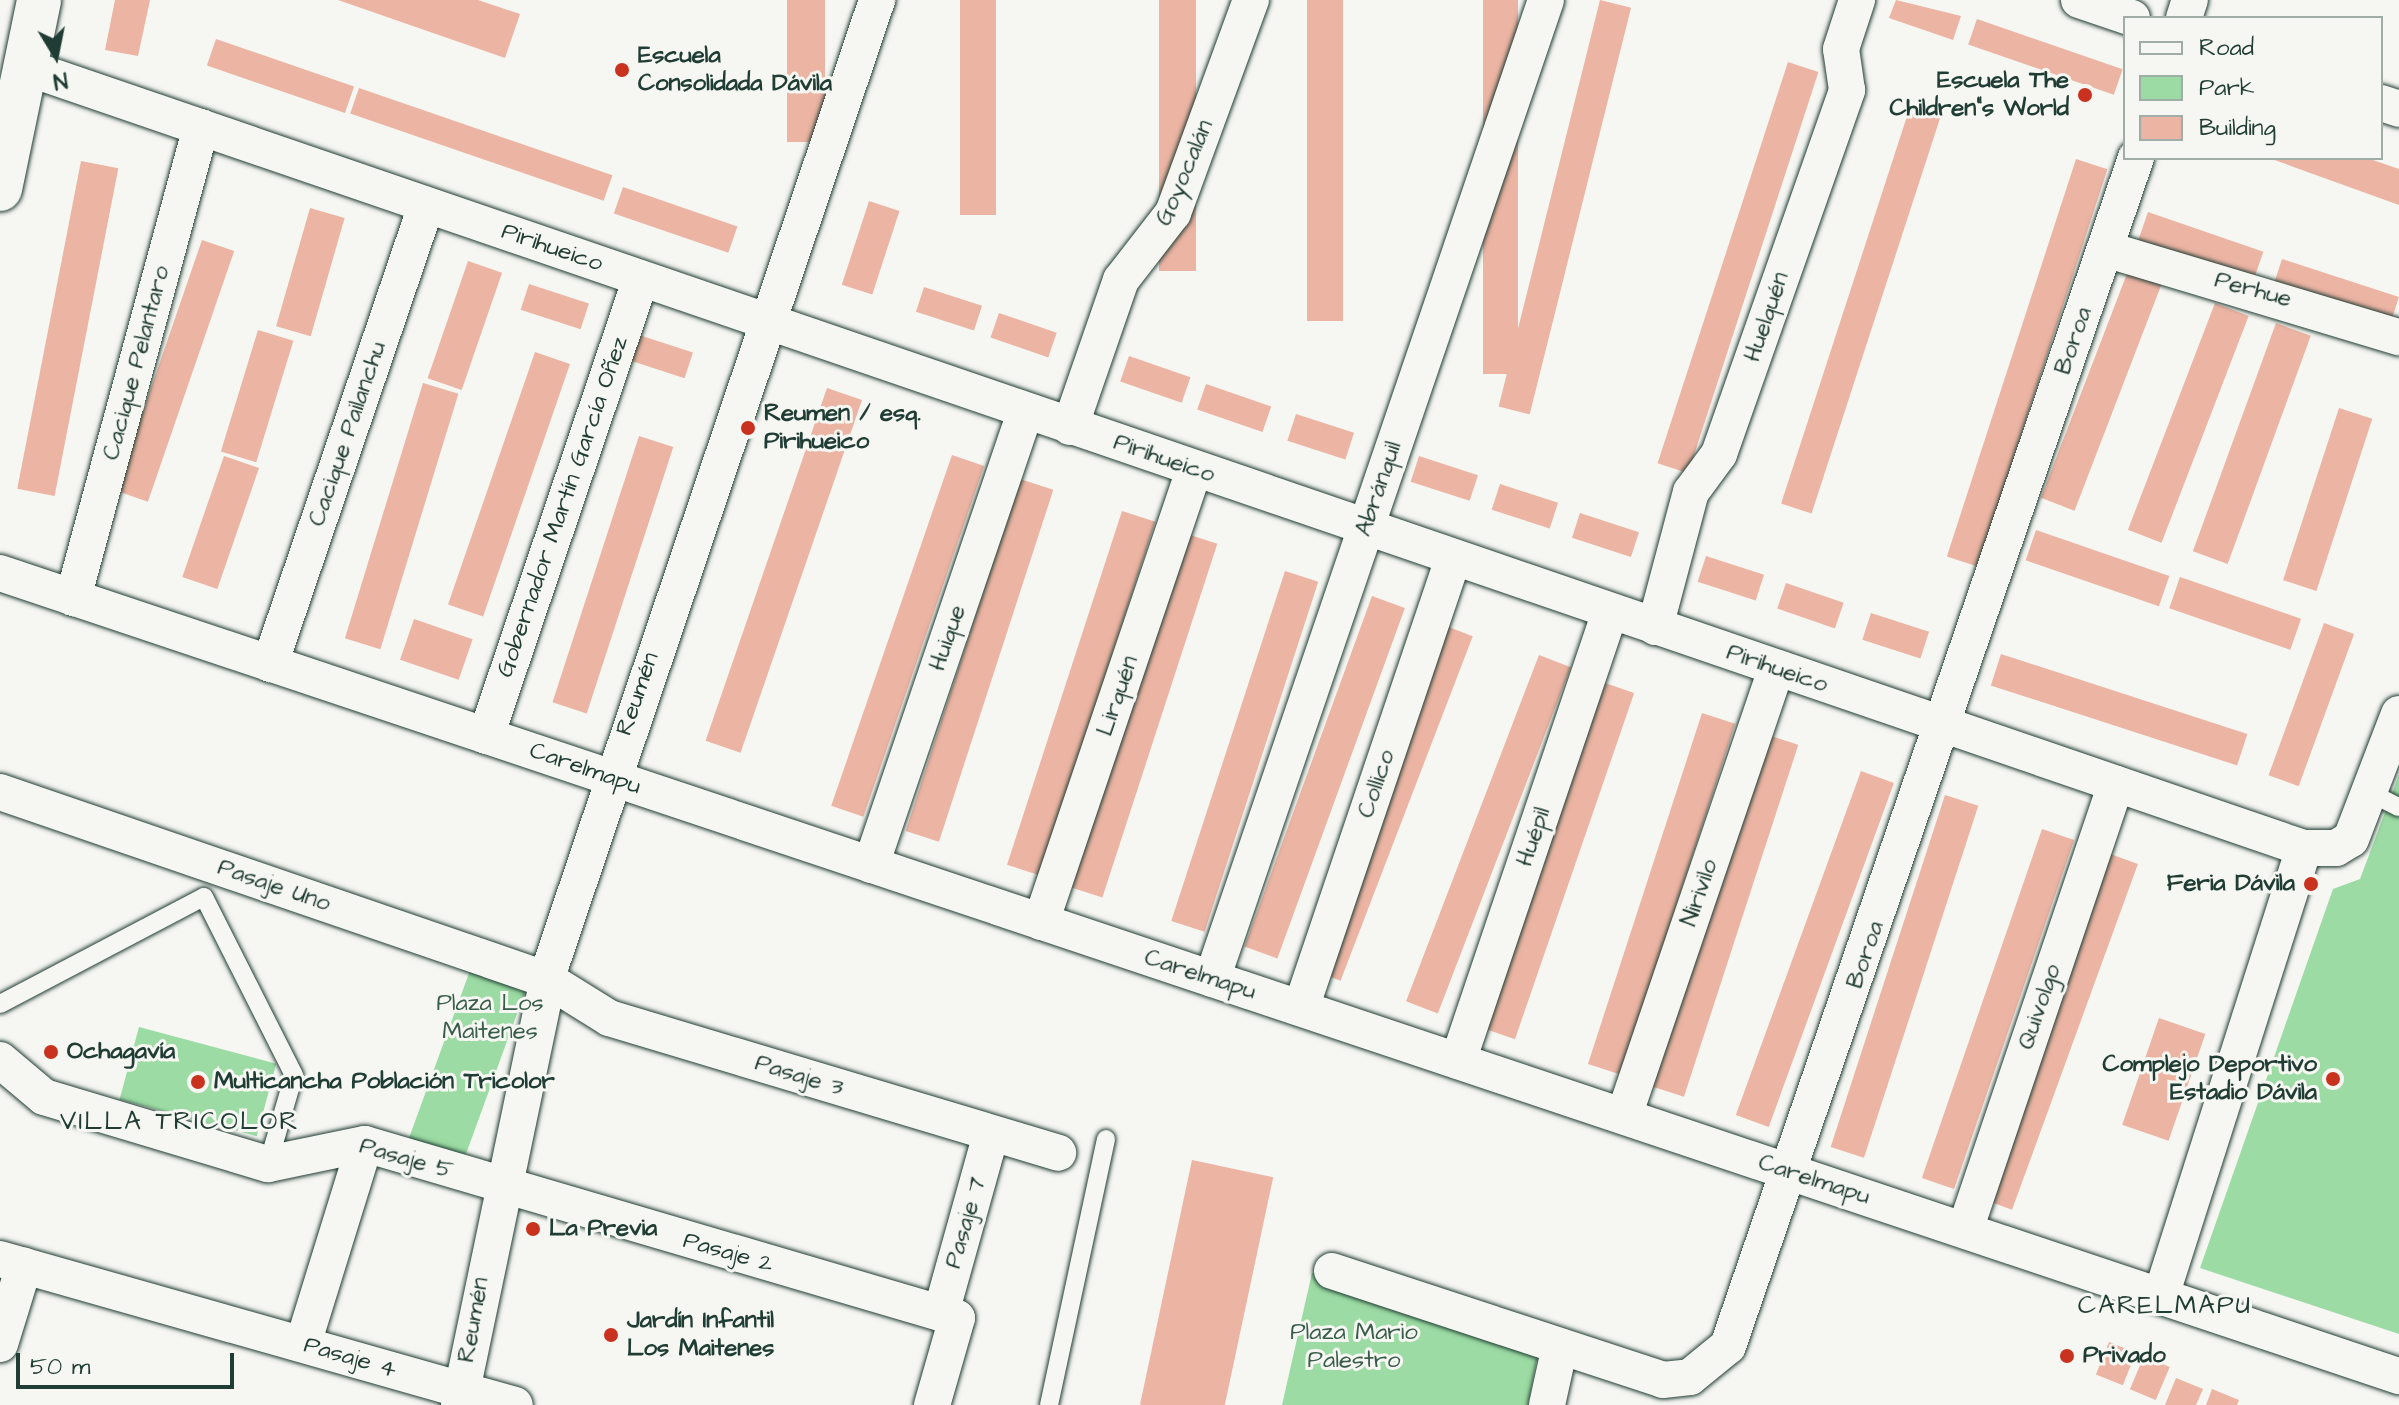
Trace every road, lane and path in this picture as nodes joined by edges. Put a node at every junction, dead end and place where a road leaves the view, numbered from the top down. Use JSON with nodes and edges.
{"nodes":[{"id":1,"x":39,"y":0,"type":"edge"},
{"id":2,"x":877,"y":0,"type":"edge"},
{"id":3,"x":1251,"y":0,"type":"edge"},
{"id":4,"x":1546,"y":0,"type":"edge"},
{"id":5,"x":1857,"y":0,"type":"edge"},
{"id":6,"x":2079,"y":0,"type":"edge"},
{"id":7,"x":2126,"y":16,"type":"edge"},
{"id":8,"x":25,"y":67,"type":"junction"},
{"id":9,"x":201,"y":127,"type":"junction"},
{"id":10,"x":2135,"y":160,"type":"edge"},
{"id":11,"x":0,"y":189,"type":"edge"},
{"id":12,"x":426,"y":205,"type":"junction"},
{"id":13,"x":2105,"y":249,"type":"junction"},
{"id":14,"x":641,"y":279,"type":"junction"},
{"id":15,"x":766,"y":322,"type":"junction"},
{"id":16,"x":2399,"y":337,"type":"edge"},
{"id":17,"x":1025,"y":412,"type":"junction"},
{"id":18,"x":1070,"y":427,"type":"junction"},
{"id":19,"x":1194,"y":470,"type":"junction"},
{"id":20,"x":1365,"y":529,"type":"junction"},
{"id":21,"x":1453,"y":559,"type":"junction"},
{"id":22,"x":0,"y":573,"type":"edge"},
{"id":23,"x":73,"y":598,"type":"junction"},
{"id":24,"x":1610,"y":612,"type":"junction"},
{"id":25,"x":1655,"y":627,"type":"junction"},
{"id":26,"x":270,"y":664,"type":"junction"},
{"id":27,"x":1776,"y":669,"type":"junction"},
{"id":28,"x":2399,"y":714,"type":"edge"},
{"id":29,"x":1943,"y":725,"type":"junction"},
{"id":30,"x":486,"y":736,"type":"junction"},
{"id":31,"x":609,"y":777,"type":"junction"},
{"id":32,"x":2116,"y":784,"type":"junction"},
{"id":33,"x":0,"y":792,"type":"edge"},
{"id":34,"x":2385,"y":800,"type":"edge"},
{"id":35,"x":2304,"y":848,"type":"junction"},
{"id":36,"x":871,"y":865,"type":"junction"},
{"id":37,"x":209,"y":881,"type":"junction"},
{"id":38,"x":1041,"y":922,"type":"junction"},
{"id":39,"x":1212,"y":979,"type":"junction"},
{"id":40,"x":548,"y":980,"type":"junction"},
{"id":41,"x":0,"y":1004,"type":"edge"},
{"id":42,"x":1301,"y":1008,"type":"junction"},
{"id":43,"x":0,"y":1060,"type":"edge"},
{"id":44,"x":1458,"y":1061,"type":"junction"},
{"id":45,"x":1624,"y":1116,"type":"junction"},
{"id":46,"x":991,"y":1134,"type":"junction"},
{"id":47,"x":1106,"y":1139,"type":"dead end"},
{"id":48,"x":365,"y":1144,"type":"junction"},
{"id":49,"x":1058,"y":1153,"type":"dead end"},
{"id":50,"x":268,"y":1164,"type":"junction"},
{"id":51,"x":1792,"y":1173,"type":"junction"},
{"id":52,"x":499,"y":1188,"type":"junction"},
{"id":53,"x":1965,"y":1230,"type":"junction"},
{"id":54,"x":12,"y":1262,"type":"edge"},
{"id":55,"x":1332,"y":1271,"type":"dead end"},
{"id":56,"x":2161,"y":1296,"type":"junction"},
{"id":57,"x":949,"y":1316,"type":"junction"},
{"id":58,"x":0,"y":1344,"type":"edge"},
{"id":59,"x":303,"y":1344,"type":"junction"},
{"id":60,"x":1560,"y":1346,"type":"junction"},
{"id":61,"x":2399,"y":1376,"type":"edge"},
{"id":62,"x":461,"y":1397,"type":"edge"},
{"id":63,"x":515,"y":1405,"type":"edge"},
{"id":64,"x":932,"y":1405,"type":"edge"},
{"id":65,"x":1049,"y":1405,"type":"edge"},
{"id":66,"x":1547,"y":1405,"type":"edge"}],
"edges":[{"from":1,"to":8,"type":"main road"},
{"from":2,"to":15,"type":"street","name":"Reumén"},
{"from":3,"to":18,"type":"street","name":"Goyocalán"},
{"from":4,"to":20,"type":"street","name":"Abránquil"},
{"from":5,"to":25,"type":"street","name":"Huelquén"},
{"from":6,"to":7,"type":"street"},
{"from":8,"to":9,"type":"street","name":"Pirihueico"},
{"from":8,"to":11,"type":"main road"},
{"from":9,"to":12,"type":"street","name":"Pirihueico"},
{"from":9,"to":23,"type":"street","name":"Cacique Pelantaro"},
{"from":10,"to":13,"type":"street","name":"Boroa"},
{"from":12,"to":14,"type":"street","name":"Pirihueico"},
{"from":12,"to":26,"type":"street","name":"Cacique Pailanchu"},
{"from":13,"to":16,"type":"street","name":"Perhue"},
{"from":13,"to":29,"type":"street","name":"Boroa"},
{"from":14,"to":15,"type":"street","name":"Pirihueico"},
{"from":14,"to":30,"type":"street","name":"Gobernador Martín García Oñez"},
{"from":15,"to":17,"type":"street","name":"Pirihueico"},
{"from":15,"to":31,"type":"street","name":"Reumén"},
{"from":17,"to":18,"type":"street","name":"Pirihueico"},
{"from":17,"to":36,"type":"street","name":"Huique"},
{"from":18,"to":19,"type":"street","name":"Pirihueico"},
{"from":19,"to":20,"type":"street","name":"Pirihueico"},
{"from":19,"to":38,"type":"street","name":"Lirquén"},
{"from":20,"to":21,"type":"street","name":"Pirihueico"},
{"from":20,"to":39,"type":"street","name":"Abránquil"},
{"from":21,"to":24,"type":"street","name":"Pirihueico"},
{"from":21,"to":42,"type":"street","name":"Collico"},
{"from":22,"to":23,"type":"street","name":"Carelmapu"},
{"from":23,"to":26,"type":"street","name":"Carelmapu"},
{"from":24,"to":25,"type":"street","name":"Pirihueico"},
{"from":24,"to":44,"type":"street","name":"Huépil"},
{"from":25,"to":27,"type":"street","name":"Pirihueico"},
{"from":26,"to":30,"type":"street","name":"Carelmapu"},
{"from":27,"to":29,"type":"street","name":"Pirihueico"},
{"from":27,"to":45,"type":"street","name":"Nirivilo"},
{"from":28,"to":34,"type":"street"},
{"from":29,"to":32,"type":"street","name":"Pirihueico"},
{"from":29,"to":51,"type":"street","name":"Boroa"},
{"from":30,"to":31,"type":"street","name":"Carelmapu"},
{"from":31,"to":36,"type":"street","name":"Carelmapu"},
{"from":31,"to":40,"type":"street","name":"Reumén"},
{"from":32,"to":35,"type":"street","name":"Pirihueico"},
{"from":32,"to":53,"type":"street","name":"Quivolgo"},
{"from":33,"to":37,"type":"street","name":"Pasaje Uno"},
{"from":34,"to":35,"type":"street"},
{"from":35,"to":56,"type":"street"},
{"from":36,"to":38,"type":"street","name":"Carelmapu"},
{"from":37,"to":40,"type":"street","name":"Pasaje Uno"},
{"from":37,"to":41,"type":"lane"},
{"from":37,"to":50,"type":"lane"},
{"from":38,"to":39,"type":"street","name":"Carelmapu"},
{"from":39,"to":42,"type":"street","name":"Carelmapu"},
{"from":40,"to":46,"type":"street","name":"Pasaje 3"},
{"from":40,"to":52,"type":"street","name":"Reumén"},
{"from":42,"to":44,"type":"street","name":"Carelmapu"},
{"from":43,"to":50,"type":"street","name":"Pasaje 5"},
{"from":44,"to":45,"type":"street","name":"Carelmapu"},
{"from":45,"to":51,"type":"street","name":"Carelmapu"},
{"from":46,"to":49,"type":"street","name":"Pasaje 3"},
{"from":46,"to":57,"type":"street","name":"Pasaje 7"},
{"from":47,"to":65,"type":"lane"},
{"from":48,"to":50,"type":"street","name":"Pasaje 5"},
{"from":48,"to":52,"type":"street","name":"Pasaje 5"},
{"from":48,"to":59,"type":"street"},
{"from":51,"to":53,"type":"street","name":"Carelmapu"},
{"from":51,"to":60,"type":"street","name":"Boroa"},
{"from":52,"to":57,"type":"street","name":"Pasaje 2"},
{"from":52,"to":62,"type":"street","name":"Reumén"},
{"from":53,"to":56,"type":"street","name":"Carelmapu"},
{"from":54,"to":58,"type":"street"},
{"from":54,"to":59,"type":"street","name":"Pasaje 4"},
{"from":55,"to":60,"type":"street","name":"Boroa"},
{"from":56,"to":61,"type":"street","name":"Carelmapu"},
{"from":57,"to":64,"type":"street","name":"Pasaje 7"},
{"from":59,"to":62,"type":"street","name":"Pasaje 4"},
{"from":60,"to":66,"type":"street"},
{"from":62,"to":63,"type":"street","name":"Pasaje 4"}]}
